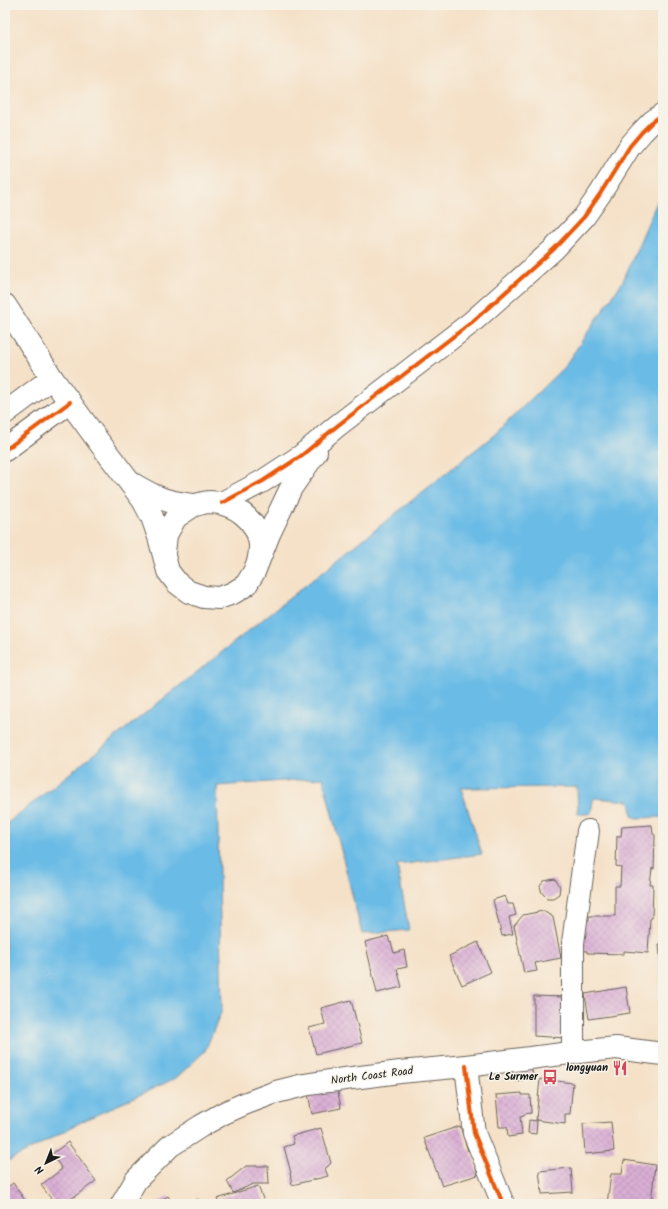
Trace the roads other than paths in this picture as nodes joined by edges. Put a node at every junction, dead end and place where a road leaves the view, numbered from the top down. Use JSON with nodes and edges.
{"nodes":[{"id":1,"x":663,"y":114,"type":"edge"},
{"id":2,"x":5,"y":305,"type":"edge"},
{"id":3,"x":52,"y":378,"type":"junction"},
{"id":4,"x":70,"y":402,"type":"junction"},
{"id":5,"x":5,"y":413,"type":"edge"},
{"id":6,"x":337,"y":426,"type":"junction"},
{"id":7,"x":5,"y":450,"type":"edge"},
{"id":8,"x":131,"y":483,"type":"junction"},
{"id":9,"x":222,"y":503,"type":"junction"},
{"id":10,"x":194,"y":505,"type":"junction"},
{"id":11,"x":164,"y":556,"type":"junction"},
{"id":12,"x":260,"y":558,"type":"junction"},
{"id":13,"x":588,"y":831,"type":"dead end"},
{"id":14,"x":573,"y":1053,"type":"junction"},
{"id":15,"x":663,"y":1054,"type":"edge"},
{"id":16,"x":466,"y":1066,"type":"junction"},
{"id":17,"x":122,"y":1204,"type":"edge"},
{"id":18,"x":503,"y":1204,"type":"edge"}],
"edges":[{"from":1,"to":6,"type":"street"},
{"from":2,"to":3,"type":"street"},
{"from":3,"to":4,"type":"street"},
{"from":3,"to":5,"type":"street"},
{"from":4,"to":7,"type":"street"},
{"from":4,"to":8,"type":"street"},
{"from":6,"to":9,"type":"street"},
{"from":6,"to":12,"type":"street"},
{"from":8,"to":10,"type":"street"},
{"from":8,"to":11,"type":"street"},
{"from":9,"to":10,"type":"street"},
{"from":9,"to":12,"type":"street"},
{"from":10,"to":11,"type":"street"},
{"from":11,"to":12,"type":"street"},
{"from":13,"to":14,"type":"street"},
{"from":14,"to":15,"type":"street","name":"North Coast Road"},
{"from":14,"to":16,"type":"street","name":"North Coast Road"},
{"from":16,"to":17,"type":"street","name":"North Coast Road"},
{"from":16,"to":18,"type":"street"}]}
